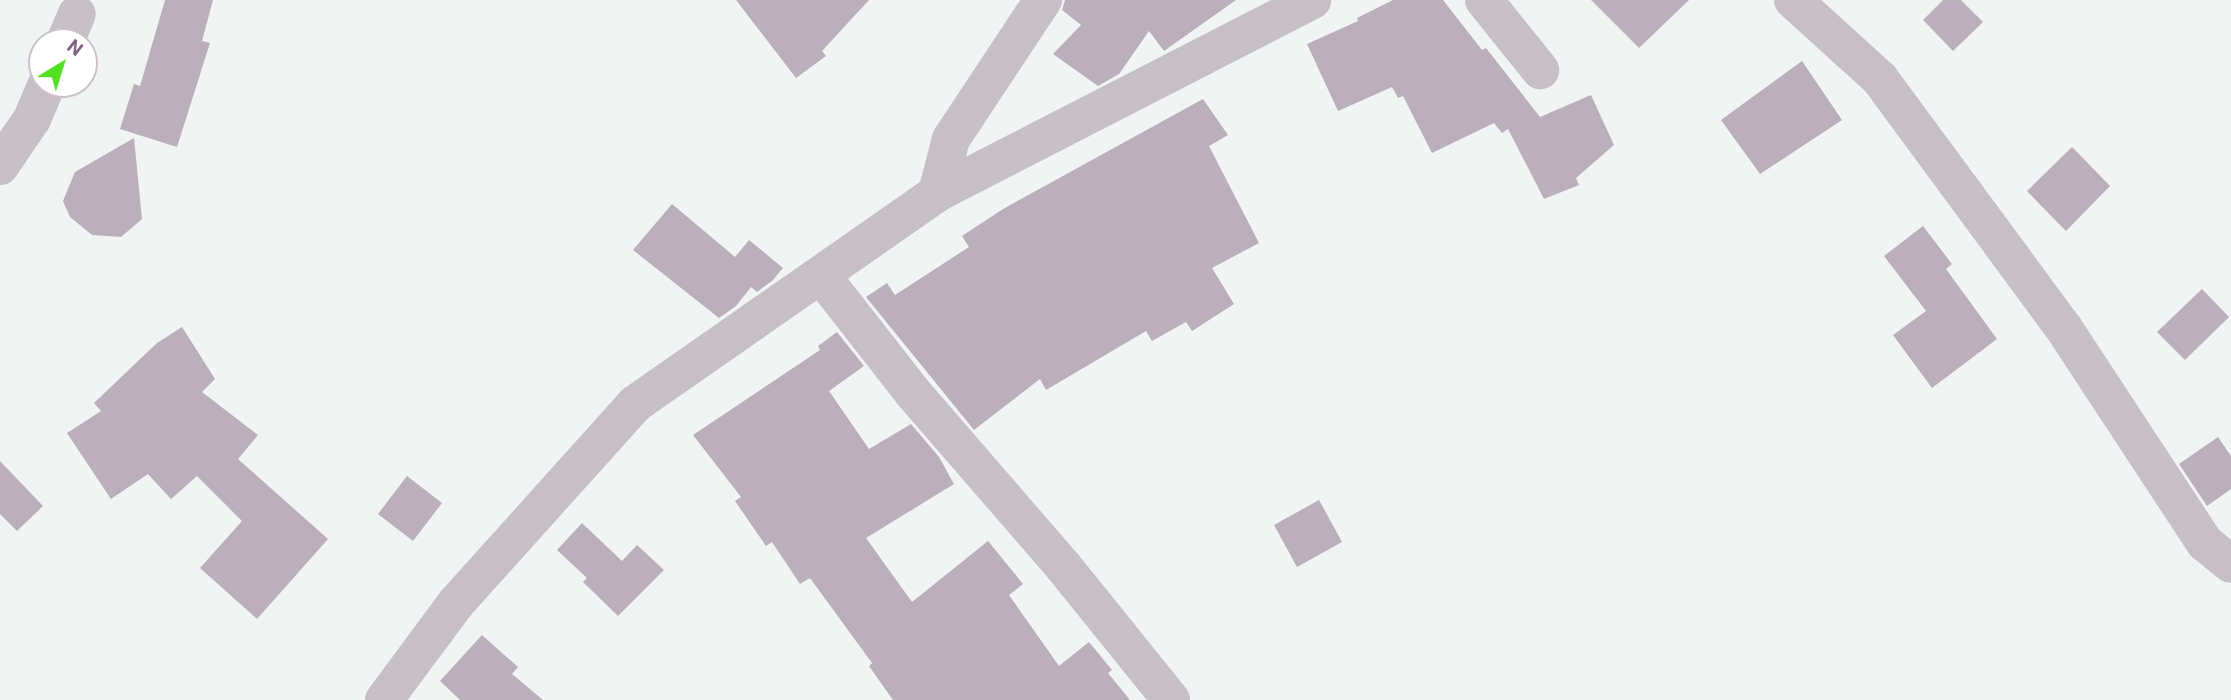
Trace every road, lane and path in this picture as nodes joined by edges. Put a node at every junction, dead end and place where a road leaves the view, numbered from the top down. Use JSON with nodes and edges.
{"nodes":[{"id":1,"x":1043,"y":0,"type":"edge"},
{"id":2,"x":1312,"y":0,"type":"edge"},
{"id":3,"x":1483,"y":0,"type":"edge"},
{"id":4,"x":1793,"y":0,"type":"edge"},
{"id":5,"x":1540,"y":71,"type":"dead end"},
{"id":6,"x":41,"y":98,"type":"edge"},
{"id":7,"x":0,"y":166,"type":"edge"},
{"id":8,"x":937,"y":194,"type":"junction"},
{"id":9,"x":821,"y":275,"type":"junction"},
{"id":10,"x":2231,"y":564,"type":"edge"},
{"id":11,"x":384,"y":700,"type":"edge"},
{"id":12,"x":1171,"y":700,"type":"edge"}],
"edges":[{"from":1,"to":8,"type":"street"},
{"from":2,"to":8,"type":"street"},
{"from":3,"to":5,"type":"street"},
{"from":4,"to":10,"type":"street"},
{"from":6,"to":7,"type":"street"},
{"from":8,"to":9,"type":"street"},
{"from":9,"to":11,"type":"street"},
{"from":9,"to":12,"type":"street"}]}
